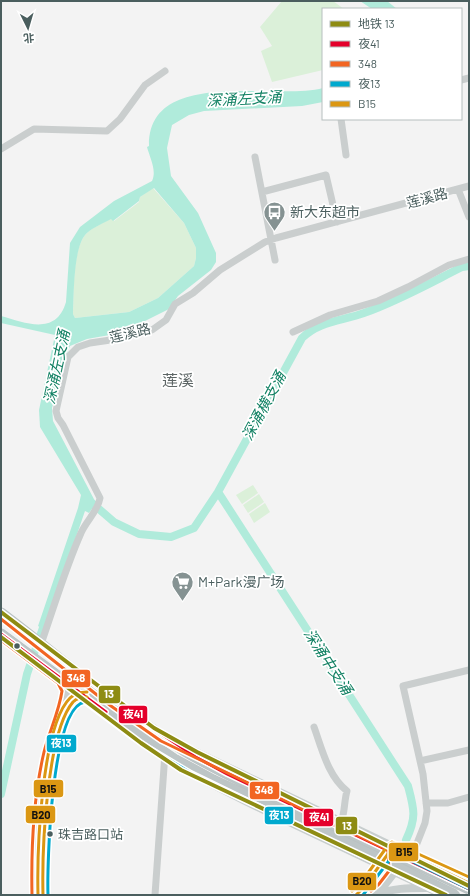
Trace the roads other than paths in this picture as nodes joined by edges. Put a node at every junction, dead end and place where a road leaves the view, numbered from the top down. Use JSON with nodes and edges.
{"nodes":[{"id":1,"x":165,"y":71,"type":"dead end"},
{"id":2,"x":341,"y":120,"type":"edge"},
{"id":3,"x":1,"y":149,"type":"edge"},
{"id":4,"x":346,"y":155,"type":"dead end"},
{"id":5,"x":255,"y":157,"type":"dead end"},
{"id":6,"x":469,"y":186,"type":"edge"},
{"id":7,"x":458,"y":189,"type":"junction"},
{"id":8,"x":262,"y":192,"type":"junction"},
{"id":9,"x":469,"y":217,"type":"edge"},
{"id":10,"x":337,"y":222,"type":"junction"},
{"id":11,"x":271,"y":240,"type":"junction"},
{"id":12,"x":469,"y":259,"type":"edge"},
{"id":13,"x":275,"y":260,"type":"dead end"},
{"id":14,"x":293,"y":332,"type":"dead end"},
{"id":15,"x":1,"y":613,"type":"edge"},
{"id":16,"x":1,"y":634,"type":"edge"},
{"id":17,"x":40,"y":643,"type":"junction"},
{"id":18,"x":469,"y":670,"type":"edge"},
{"id":19,"x":62,"y":680,"type":"junction"},
{"id":20,"x":87,"y":697,"type":"junction"},
{"id":21,"x":314,"y":727,"type":"dead end"},
{"id":22,"x":164,"y":737,"type":"junction"},
{"id":23,"x":469,"y":750,"type":"edge"},
{"id":24,"x":169,"y":756,"type":"junction"},
{"id":25,"x":420,"y":761,"type":"junction"},
{"id":26,"x":469,"y":797,"type":"edge"},
{"id":27,"x":426,"y":803,"type":"junction"},
{"id":28,"x":341,"y":822,"type":"junction"},
{"id":29,"x":393,"y":847,"type":"junction"},
{"id":30,"x":360,"y":856,"type":"junction"},
{"id":31,"x":412,"y":856,"type":"junction"},
{"id":32,"x":379,"y":865,"type":"junction"},
{"id":33,"x":394,"y":873,"type":"junction"},
{"id":34,"x":450,"y":874,"type":"junction"},
{"id":35,"x":469,"y":883,"type":"edge"},
{"id":36,"x":428,"y":888,"type":"junction"},
{"id":37,"x":469,"y":889,"type":"edge"},
{"id":38,"x":359,"y":892,"type":"edge"},
{"id":39,"x":441,"y":894,"type":"edge"},
{"id":40,"x":38,"y":895,"type":"edge"},
{"id":41,"x":43,"y":895,"type":"edge"},
{"id":42,"x":155,"y":895,"type":"edge"},
{"id":43,"x":375,"y":895,"type":"edge"},
{"id":44,"x":455,"y":895,"type":"edge"}],
"edges":[{"from":1,"to":3,"type":"street"},
{"from":2,"to":4,"type":"street"},
{"from":5,"to":8,"type":"street"},
{"from":6,"to":7,"type":"street","name":"莲溪路"},
{"from":7,"to":9,"type":"street"},
{"from":7,"to":10,"type":"street","name":"莲溪路"},
{"from":8,"to":10,"type":"street"},
{"from":8,"to":11,"type":"street"},
{"from":10,"to":11,"type":"street","name":"莲溪路"},
{"from":11,"to":13,"type":"street"},
{"from":11,"to":17,"type":"street","name":"莲溪路"},
{"from":12,"to":14,"type":"street"},
{"from":15,"to":17,"type":"highway"},
{"from":16,"to":19,"type":"highway"},
{"from":17,"to":22,"type":"highway"},
{"from":18,"to":25,"type":"street"},
{"from":19,"to":20,"type":"highway"},
{"from":19,"to":40,"type":"street"},
{"from":20,"to":24,"type":"highway"},
{"from":20,"to":41,"type":"street"},
{"from":21,"to":28,"type":"street"},
{"from":22,"to":28,"type":"main road"},
{"from":22,"to":37,"type":"highway","bridge":true},
{"from":23,"to":25,"type":"street"},
{"from":24,"to":30,"type":"main road"},
{"from":24,"to":42,"type":"street"},
{"from":24,"to":44,"type":"highway","bridge":true},
{"from":25,"to":27,"type":"street"},
{"from":26,"to":27,"type":"street"},
{"from":27,"to":31,"type":"street"},
{"from":28,"to":29,"type":"main road"},
{"from":29,"to":31,"type":"main road"},
{"from":29,"to":32,"type":"main road"},
{"from":29,"to":33,"type":"main road"},
{"from":30,"to":32,"type":"main road"},
{"from":30,"to":38,"type":"main road"},
{"from":31,"to":34,"type":"main road"},
{"from":32,"to":33,"type":"main road"},
{"from":32,"to":38,"type":"main road"},
{"from":33,"to":36,"type":"main road"},
{"from":33,"to":43,"type":"main road"},
{"from":34,"to":35,"type":"main road"},
{"from":34,"to":39,"type":"main road"},
{"from":36,"to":39,"type":"main road"},
{"from":36,"to":43,"type":"main road"}]}
